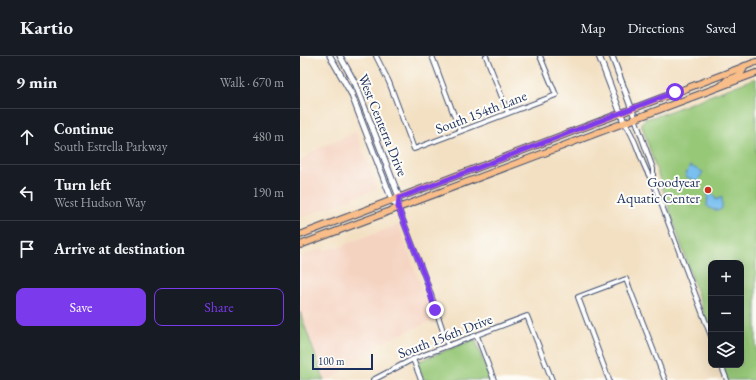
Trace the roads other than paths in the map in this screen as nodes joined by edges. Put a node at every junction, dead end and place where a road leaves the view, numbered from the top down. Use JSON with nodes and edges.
{"nodes":[{"id":1,"x":330,"y":56,"type":"edge"},
{"id":2,"x":340,"y":56,"type":"edge"},
{"id":3,"x":376,"y":56,"type":"edge"},
{"id":4,"x":432,"y":56,"type":"edge"},
{"id":5,"x":486,"y":56,"type":"edge"},
{"id":6,"x":540,"y":56,"type":"edge"},
{"id":7,"x":599,"y":56,"type":"edge"},
{"id":8,"x":612,"y":56,"type":"edge"},
{"id":9,"x":756,"y":62,"type":"edge"},
{"id":10,"x":745,"y":66,"type":"junction"},
{"id":11,"x":348,"y":71,"type":"junction"},
{"id":12,"x":756,"y":73,"type":"edge"},
{"id":13,"x":342,"y":74,"type":"junction"},
{"id":14,"x":721,"y":87,"type":"junction"},
{"id":15,"x":631,"y":108,"type":"junction"},
{"id":16,"x":508,"y":113,"type":"junction"},
{"id":17,"x":620,"y":113,"type":"junction"},
{"id":18,"x":635,"y":118,"type":"junction"},
{"id":19,"x":624,"y":122,"type":"junction"},
{"id":20,"x":460,"y":131,"type":"junction"},
{"id":21,"x":653,"y":182,"type":"junction"},
{"id":22,"x":399,"y":198,"type":"junction"},
{"id":23,"x":392,"y":200,"type":"junction"},
{"id":24,"x":398,"y":207,"type":"junction"},
{"id":25,"x":300,"y":235,"type":"edge"},
{"id":26,"x":300,"y":245,"type":"edge"},
{"id":27,"x":709,"y":332,"type":"edge"},
{"id":28,"x":477,"y":336,"type":"junction"},
{"id":29,"x":448,"y":346,"type":"junction"},
{"id":30,"x":413,"y":359,"type":"junction"},
{"id":31,"x":723,"y":368,"type":"edge"},
{"id":32,"x":373,"y":380,"type":"edge"},
{"id":33,"x":421,"y":380,"type":"edge"},
{"id":34,"x":494,"y":380,"type":"edge"},
{"id":35,"x":552,"y":380,"type":"edge"},
{"id":36,"x":609,"y":380,"type":"edge"},
{"id":37,"x":665,"y":380,"type":"edge"},
{"id":38,"x":727,"y":380,"type":"edge"}],
"edges":[{"from":1,"to":13,"type":"street","name":"West Centerra Drive"},
{"from":2,"to":11,"type":"street","name":"West Centerra Drive"},
{"from":3,"to":20,"type":"street","name":"South 154th Lane"},
{"from":4,"to":20,"type":"street"},
{"from":5,"to":16,"type":"street"},
{"from":6,"to":16,"type":"street","name":"South 154th Lane"},
{"from":7,"to":17,"type":"street"},
{"from":8,"to":15,"type":"street"},
{"from":9,"to":10,"type":"main road"},
{"from":10,"to":14,"type":"main road"},
{"from":10,"to":15,"type":"main road"},
{"from":11,"to":13,"type":"street"},
{"from":11,"to":22,"type":"street","name":"West Centerra Drive"},
{"from":12,"to":14,"type":"main road"},
{"from":13,"to":23,"type":"street","name":"West Centerra Drive"},
{"from":14,"to":18,"type":"main road"},
{"from":15,"to":17,"type":"main road"},
{"from":15,"to":18,"type":"street"},
{"from":16,"to":20,"type":"street","name":"South 154th Lane"},
{"from":17,"to":19,"type":"street"},
{"from":17,"to":22,"type":"main road"},
{"from":18,"to":19,"type":"main road"},
{"from":18,"to":21,"type":"street"},
{"from":19,"to":21,"type":"street"},
{"from":19,"to":24,"type":"main road"},
{"from":21,"to":27,"type":"street"},
{"from":22,"to":23,"type":"main road"},
{"from":22,"to":24,"type":"street","name":"West Centerra Drive"},
{"from":23,"to":24,"type":"street","name":"West Centerra Drive"},
{"from":23,"to":25,"type":"main road"},
{"from":24,"to":26,"type":"main road"},
{"from":24,"to":29,"type":"street"},
{"from":28,"to":29,"type":"street","name":"South 156th Drive"},
{"from":28,"to":34,"type":"street"},
{"from":28,"to":35,"type":"street","name":"South 156th Drive"},
{"from":29,"to":30,"type":"street","name":"South 156th Drive"},
{"from":30,"to":32,"type":"street","name":"South 156th Drive"},
{"from":30,"to":33,"type":"street"},
{"from":31,"to":38,"type":"street"},
{"from":36,"to":37,"type":"street"}]}
